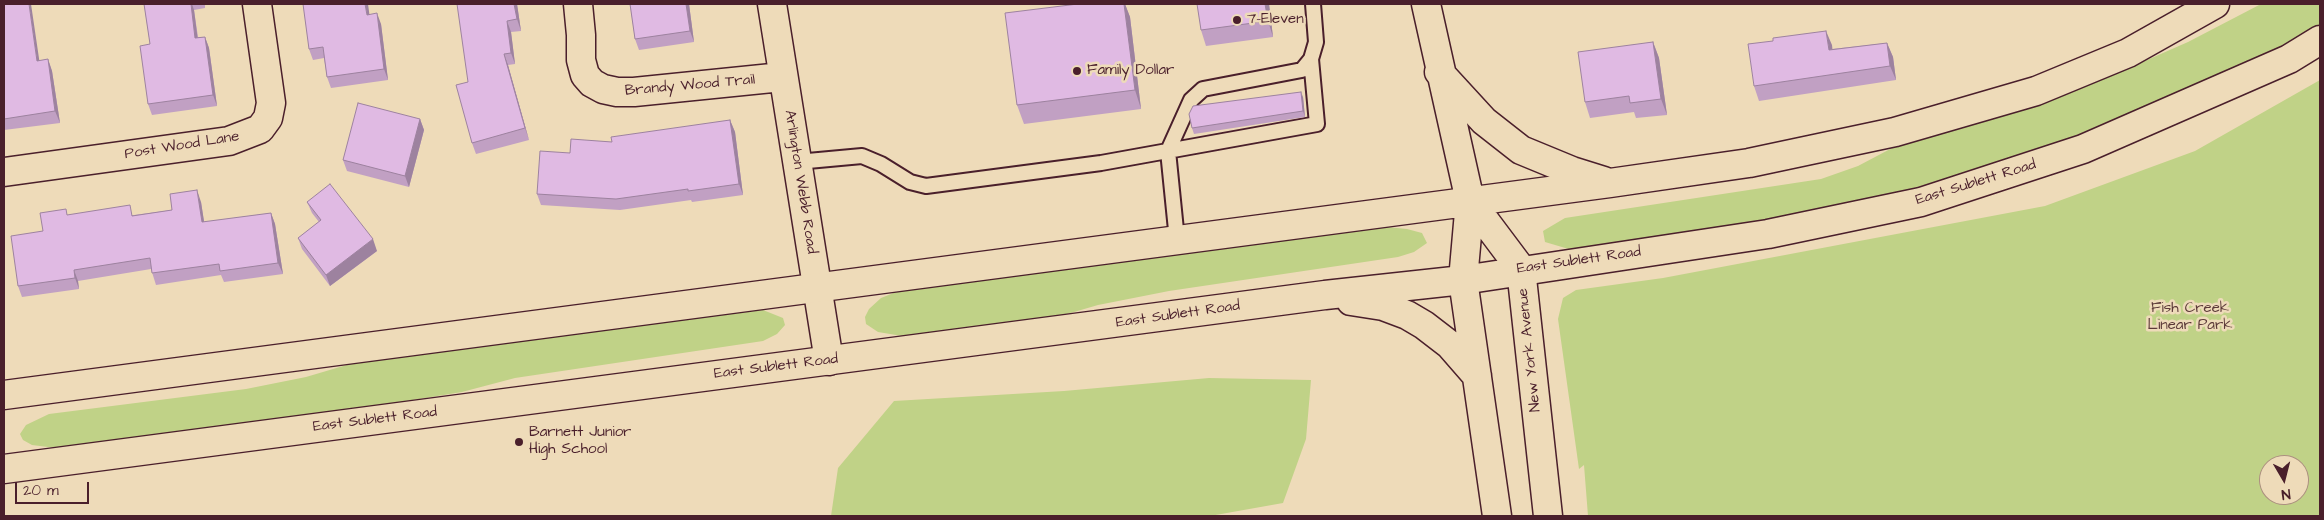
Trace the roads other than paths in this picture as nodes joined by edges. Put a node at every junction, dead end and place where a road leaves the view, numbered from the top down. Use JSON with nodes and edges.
{"nodes":[{"id":1,"x":257,"y":4,"type":"edge"},
{"id":2,"x":578,"y":4,"type":"edge"},
{"id":3,"x":772,"y":4,"type":"edge"},
{"id":4,"x":1313,"y":4,"type":"edge"},
{"id":5,"x":1426,"y":4,"type":"edge"},
{"id":6,"x":2214,"y":4,"type":"edge"},
{"id":7,"x":2320,"y":40,"type":"edge"},
{"id":8,"x":1311,"y":58,"type":"junction"},
{"id":9,"x":1439,"y":72,"type":"junction"},
{"id":10,"x":782,"y":77,"type":"junction"},
{"id":11,"x":1168,"y":151,"type":"junction"},
{"id":12,"x":796,"y":162,"type":"junction"},
{"id":13,"x":4,"y":172,"type":"edge"},
{"id":14,"x":1610,"y":183,"type":"junction"},
{"id":15,"x":1470,"y":202,"type":"junction"},
{"id":16,"x":1177,"y":240,"type":"junction"},
{"id":17,"x":1521,"y":269,"type":"junction"},
{"id":18,"x":1463,"y":280,"type":"junction"},
{"id":19,"x":818,"y":288,"type":"junction"},
{"id":20,"x":1326,"y":295,"type":"junction"},
{"id":21,"x":829,"y":360,"type":"junction"},
{"id":22,"x":1477,"y":376,"type":"junction"},
{"id":23,"x":4,"y":395,"type":"edge"},
{"id":24,"x":4,"y":468,"type":"edge"},
{"id":25,"x":1497,"y":516,"type":"edge"},
{"id":26,"x":1548,"y":516,"type":"edge"}],
"edges":[{"from":1,"to":13,"type":"main road","name":"Post Wood Lane"},
{"from":2,"to":10,"type":"main road","name":"Brandy Wood Trail"},
{"from":3,"to":10,"type":"main road","name":"Arlington Webb Road"},
{"from":4,"to":8,"type":"lane"},
{"from":5,"to":9,"type":"main road","name":"New York Avenue"},
{"from":6,"to":14,"type":"main road"},
{"from":7,"to":17,"type":"main road","name":"East Sublett Road"},
{"from":8,"to":11,"type":"lane"},
{"from":8,"to":11,"type":"lane"},
{"from":9,"to":14,"type":"main road"},
{"from":9,"to":15,"type":"main road","name":"New York Avenue"},
{"from":10,"to":12,"type":"main road","name":"Arlington Webb Road"},
{"from":11,"to":12,"type":"lane"},
{"from":11,"to":16,"type":"lane"},
{"from":12,"to":19,"type":"main road","name":"Arlington Webb Road"},
{"from":14,"to":15,"type":"main road"},
{"from":15,"to":16,"type":"main road"},
{"from":15,"to":17,"type":"main road","name":"New York Avenue"},
{"from":15,"to":18,"type":"main road","name":"New York Avenue"},
{"from":16,"to":19,"type":"main road"},
{"from":17,"to":18,"type":"main road","name":"East Sublett Road"},
{"from":17,"to":26,"type":"main road","name":"New York Avenue"},
{"from":18,"to":20,"type":"main road","name":"East Sublett Road"},
{"from":18,"to":22,"type":"main road","name":"New York Avenue"},
{"from":19,"to":21,"type":"main road","name":"Arlington Webb Road"},
{"from":19,"to":23,"type":"main road"},
{"from":20,"to":21,"type":"main road","name":"East Sublett Road"},
{"from":20,"to":22,"type":"main road"},
{"from":21,"to":24,"type":"main road","name":"East Sublett Road"},
{"from":22,"to":25,"type":"main road","name":"New York Avenue"}]}
